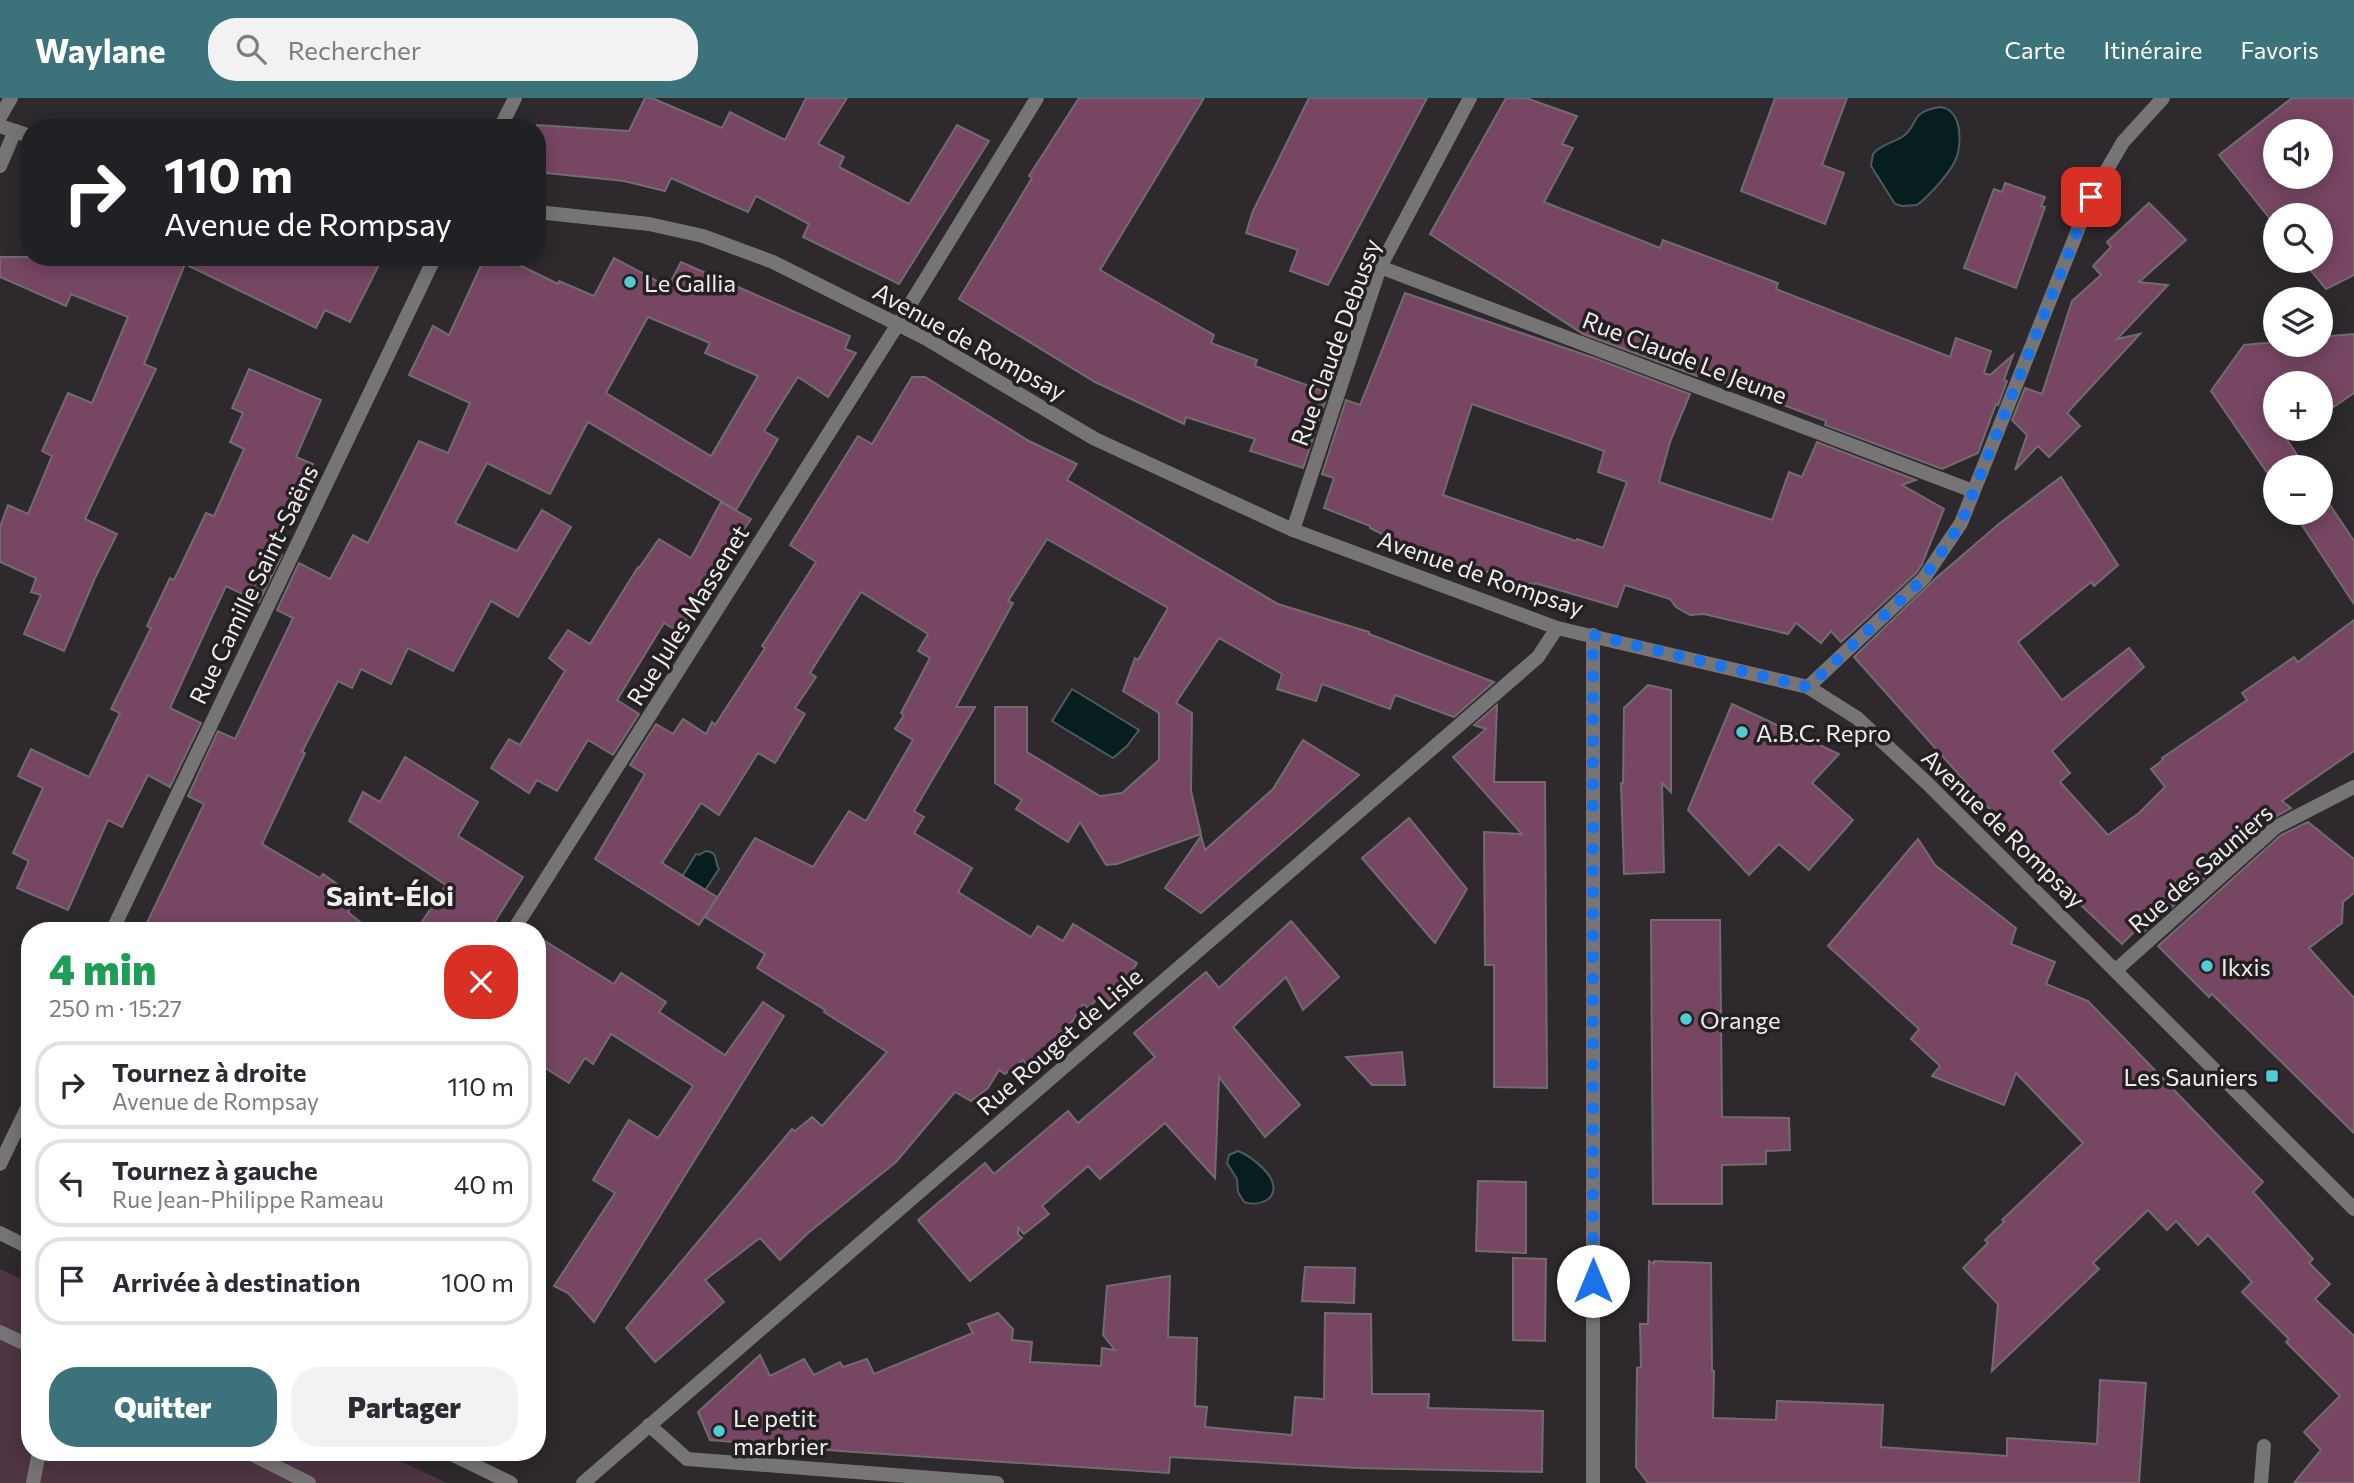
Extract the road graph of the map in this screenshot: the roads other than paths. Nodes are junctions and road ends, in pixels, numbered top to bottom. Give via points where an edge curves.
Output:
1 (11, 98) edge
2 (515, 98) edge
3 (1037, 98) edge
4 (1470, 98) edge
5 (2163, 98) edge
6 (0, 117) edge
7 (504, 119) edge
8 (0, 126) edge
9 (15, 131) junction
10 (21, 133) edge
11 (0, 166) edge
12 (546, 213) edge
13 (431, 266) edge
14 (1380, 267) junction
15 (898, 324) junction
16 (1973, 491) junction
17 (1293, 530) junction
18 (1557, 628) junction
19 (1593, 635) junction
20 (1808, 687) junction
21 (2354, 787) edge
22 (116, 922) edge
23 (519, 922) edge
24 (2116, 970) junction
25 (21, 1121) edge
26 (0, 1164) edge
27 (2354, 1209) edge
28 (0, 1233) edge
29 (21, 1244) edge
30 (0, 1332) edge
31 (21, 1342) edge
32 (649, 1425) junction
33 (2264, 1446) dead end
34 (37, 1461) edge
35 (265, 1461) edge
36 (466, 1461) edge
37 (33, 1483) edge
38 (309, 1483) edge
39 (511, 1483) edge
40 (583, 1483) edge
41 (997, 1483) edge
42 (1593, 1483) edge
43 (2261, 1483) edge

1 - 6 street
2 - 7 street
3 - 15 street, Rue Jules Massenet
4 - 14 street, Rue Claude Debussy
5 - 16 street via 2123,142 2091,197
8 - 9 street
9 - 10 street
9 - 11 street
12 - 15 street, Avenue de Rompsay via 649,224 703,236 773,262
13 - 22 street, Rue Camille Saint-Saëns
14 - 16 street, Rue Claude Le Jeune
14 - 17 street, Rue Claude Debussy
15 - 17 street, Avenue de Rompsay via 1095,439
15 - 23 street, Rue Jules Massenet
16 - 20 street via 1961,523 1924,578
17 - 18 street, Avenue de Rompsay
18 - 19 street, Avenue de Rompsay
18 - 32 street, Rue Rouget de Lisle via 1538,657
19 - 20 street, Avenue de Rompsay
19 - 42 street
20 - 24 street, Avenue de Rompsay via 1867,727
21 - 24 street, Rue des Sauniers via 2276,827
24 - 27 street, Avenue de Rompsay
25 - 26 street
28 - 29 street
30 - 31 street
32 - 40 street, Rue Rouget de Lisle
32 - 41 street via 687,1459
33 - 43 street
34 - 37 street
35 - 38 street
36 - 39 street

